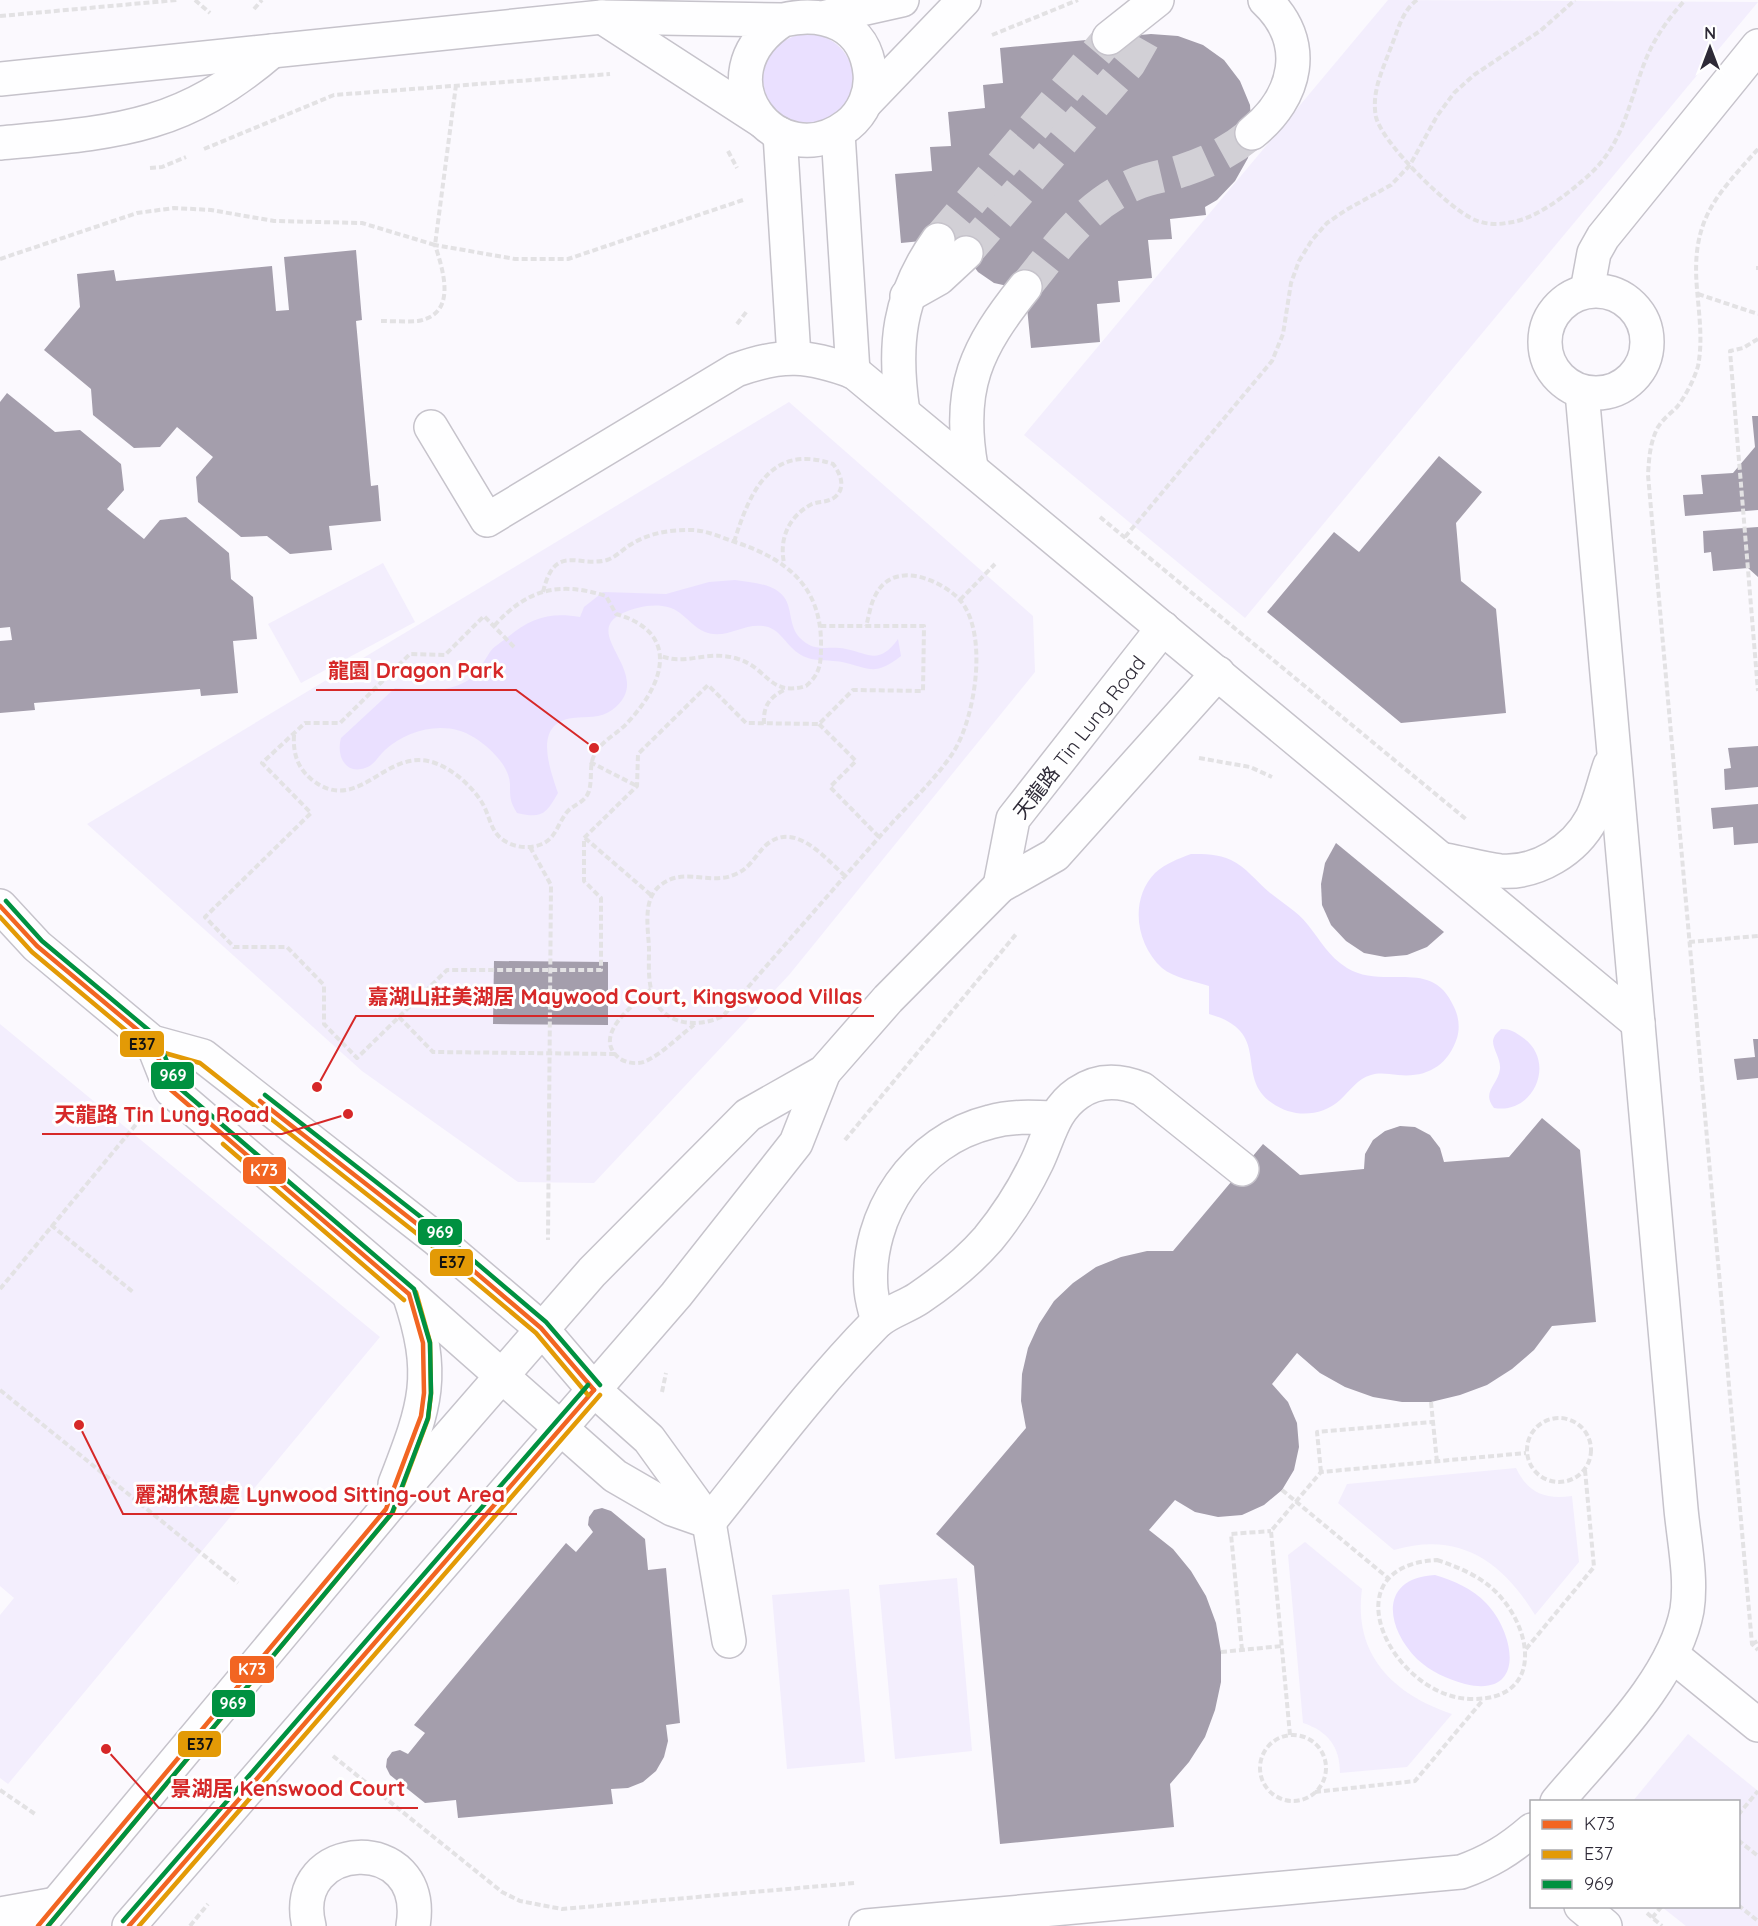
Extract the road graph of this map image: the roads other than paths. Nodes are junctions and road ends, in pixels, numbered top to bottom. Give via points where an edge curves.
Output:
1 (902, 0) edge
2 (964, 0) edge
3 (1265, 0) edge
4 (1156, 1) edge
5 (602, 17) junction
6 (826, 17) junction
7 (783, 20) junction
8 (1145, 36) tunnel mouth
9 (1109, 38) tunnel mouth
10 (1758, 46) edge
11 (272, 51) junction
12 (0, 79) edge
13 (866, 102) junction
14 (772, 128) junction
15 (838, 133) junction
16 (1252, 133) tunnel mouth
17 (0, 143) edge
18 (952, 247) tunnel mouth
19 (1025, 287) tunnel mouth
20 (1587, 291) junction
21 (794, 357) junction
22 (853, 372) junction
23 (1582, 392) junction
24 (903, 412) junction
25 (431, 427) dead end
26 (979, 474) junction
27 (1164, 628) junction
28 (1218, 673) junction
29 (1614, 753) junction
30 (1440, 859) junction
31 (1000, 886) junction
32 (0, 906) edge
33 (1638, 1023) junction
34 (152, 1042) junction
35 (824, 1072) junction
36 (1054, 1118) junction
37 (1242, 1169) dead end
38 (409, 1294) junction
39 (878, 1321) junction
40 (541, 1328) junction
41 (501, 1374) junction
42 (594, 1390) junction
43 (561, 1429) junction
44 (386, 1509) junction
45 (709, 1522) junction
46 (729, 1641) dead end
47 (1672, 1655) junction
48 (1758, 1725) edge
49 (1559, 1800) edge
50 (1525, 1848) edge
51 (1583, 1908) edge
52 (0, 1914) edge
53 (47, 1915) edge
54 (129, 1926) edge
55 (309, 1926) edge
56 (412, 1926) edge
57 (866, 1926) edge
58 (1605, 1926) edge

1 - 6 street
2 - 13 street
3 - 16 street via 1286,28 1293,67 1280,105
4 - 8 street
4 - 9 street
5 - 7 street
5 - 11 street
5 - 14 street
6 - 7 street via 804,15
6 - 13 street via 860,41 870,71
7 - 14 street via 766,31 745,66 751,106
10 - 20 street via 1603,237 1594,253
11 - 12 street
11 - 17 street via 219,92 189,109 147,124 103,134
13 - 15 street via 854,120
14 - 15 street via 799,140 819,140
14 - 21 street
15 - 22 street
18 - 24 street via 939,278 907,296 898,335 897,373
19 - 26 street via 989,334 970,380 966,438
20 - 23 street via 1570,296 1557,308 1543,339 1553,372
20 - 23 street via 1620,296 1643,321 1647,337 1640,368 1629,381 1615,390
21 - 22 street via 822,361
21 - 25 street via 760,361 736,370 487,520
22 - 24 street
23 - 29 street
24 - 26 street
26 - 27 street
27 - 28 street
27 - 31 street, 天龍路 Tin Lung Road via 1013,819
28 - 30 street
28 - 31 street via 1055,855
29 - 30 street via 1592,818 1578,838 1558,855 1531,868 1501,871
29 - 33 street
30 - 33 street
31 - 35 street via 888,999
32 - 34 street via 37,946
33 - 47 street via 1687,1579 1687,1608
34 - 38 street via 171,1090
34 - 40 street via 203,1056 435,1238
35 - 40 street via 748,1115
35 - 42 street via 796,1143 676,1295
36 - 37 street via 1077,1093 1093,1085 1109,1081 1127,1083 1156,1098
36 - 39 street via 1015,1202 987,1239 955,1271 918,1299
36 - 39 street via 1021,1117 990,1122 960,1133 933,1149 909,1172 890,1198 878,1227 871,1290
38 - 41 street
38 - 44 street via 423,1343 424,1393 421,1416
39 - 45 street
40 - 41 street
40 - 42 street
41 - 43 street
41 - 44 street
42 - 43 street
42 - 45 street via 649,1439
43 - 45 street via 615,1476 672,1509
43 - 54 street
44 - 53 street
45 - 46 street
47 - 48 street
47 - 49 street via 1653,1687
50 - 57 street via 1461,1872 1431,1876
51 - 58 street
52 - 53 street
55 - 56 street via 305,1913 308,1894 317,1878 330,1864 348,1857 367,1856 385,1861 411,1888 415,1907

